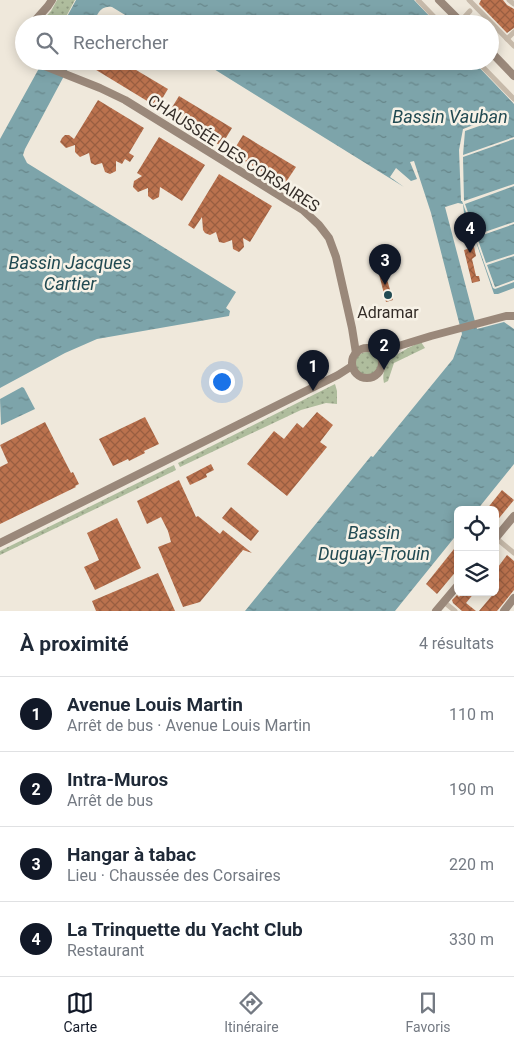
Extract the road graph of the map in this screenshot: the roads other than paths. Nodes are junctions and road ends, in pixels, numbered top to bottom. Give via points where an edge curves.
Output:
1 (52, 0) edge
2 (418, 0) edge
3 (439, 0) edge
4 (469, 0) edge
5 (478, 0) edge
6 (510, 0) edge
7 (514, 4) edge
8 (472, 8) junction
9 (40, 15) edge
10 (432, 15) edge
11 (454, 15) edge
12 (467, 15) edge
13 (480, 15) edge
14 (499, 32) edge
15 (514, 32) edge
16 (507, 39) junction
17 (514, 46) edge
18 (499, 60) edge
19 (54, 70) edge
20 (486, 70) edge
21 (514, 76) edge
22 (514, 99) edge
23 (514, 316) edge
24 (352, 328) junction
25 (406, 344) junction
26 (366, 347) junction
27 (356, 352) junction
28 (379, 352) junction
29 (383, 360) junction
30 (352, 366) junction
31 (514, 516) edge
32 (499, 533) edge
33 (499, 541) edge
34 (0, 543) edge
35 (514, 553) edge
36 (454, 590) edge
37 (514, 598) edge
38 (444, 602) junction
39 (436, 611) edge
40 (455, 611) edge
41 (504, 611) edge

1 - 9 street
2 - 10 street
3 - 11 street
4 - 8 street
5 - 8 street
6 - 7 street
8 - 12 street
8 - 13 street
14 - 16 street
15 - 16 street
16 - 17 street
18 - 21 street
19 - 24 street, CHAUSSÉE DES CORSAIRES via 125,100 312,218 333,247
20 - 22 street
23 - 25 street
24 - 26 street, CHAUSSÉE DES CORSAIRES
24 - 27 street, CHAUSSÉE DES CORSAIRES
25 - 28 street
25 - 29 street
26 - 27 street
26 - 28 street
27 - 30 street
28 - 29 street
29 - 30 street via 381,370 371,378 358,375
30 - 34 street
31 - 32 street
33 - 35 street
36 - 38 street
37 - 41 street
38 - 39 street
38 - 40 street

